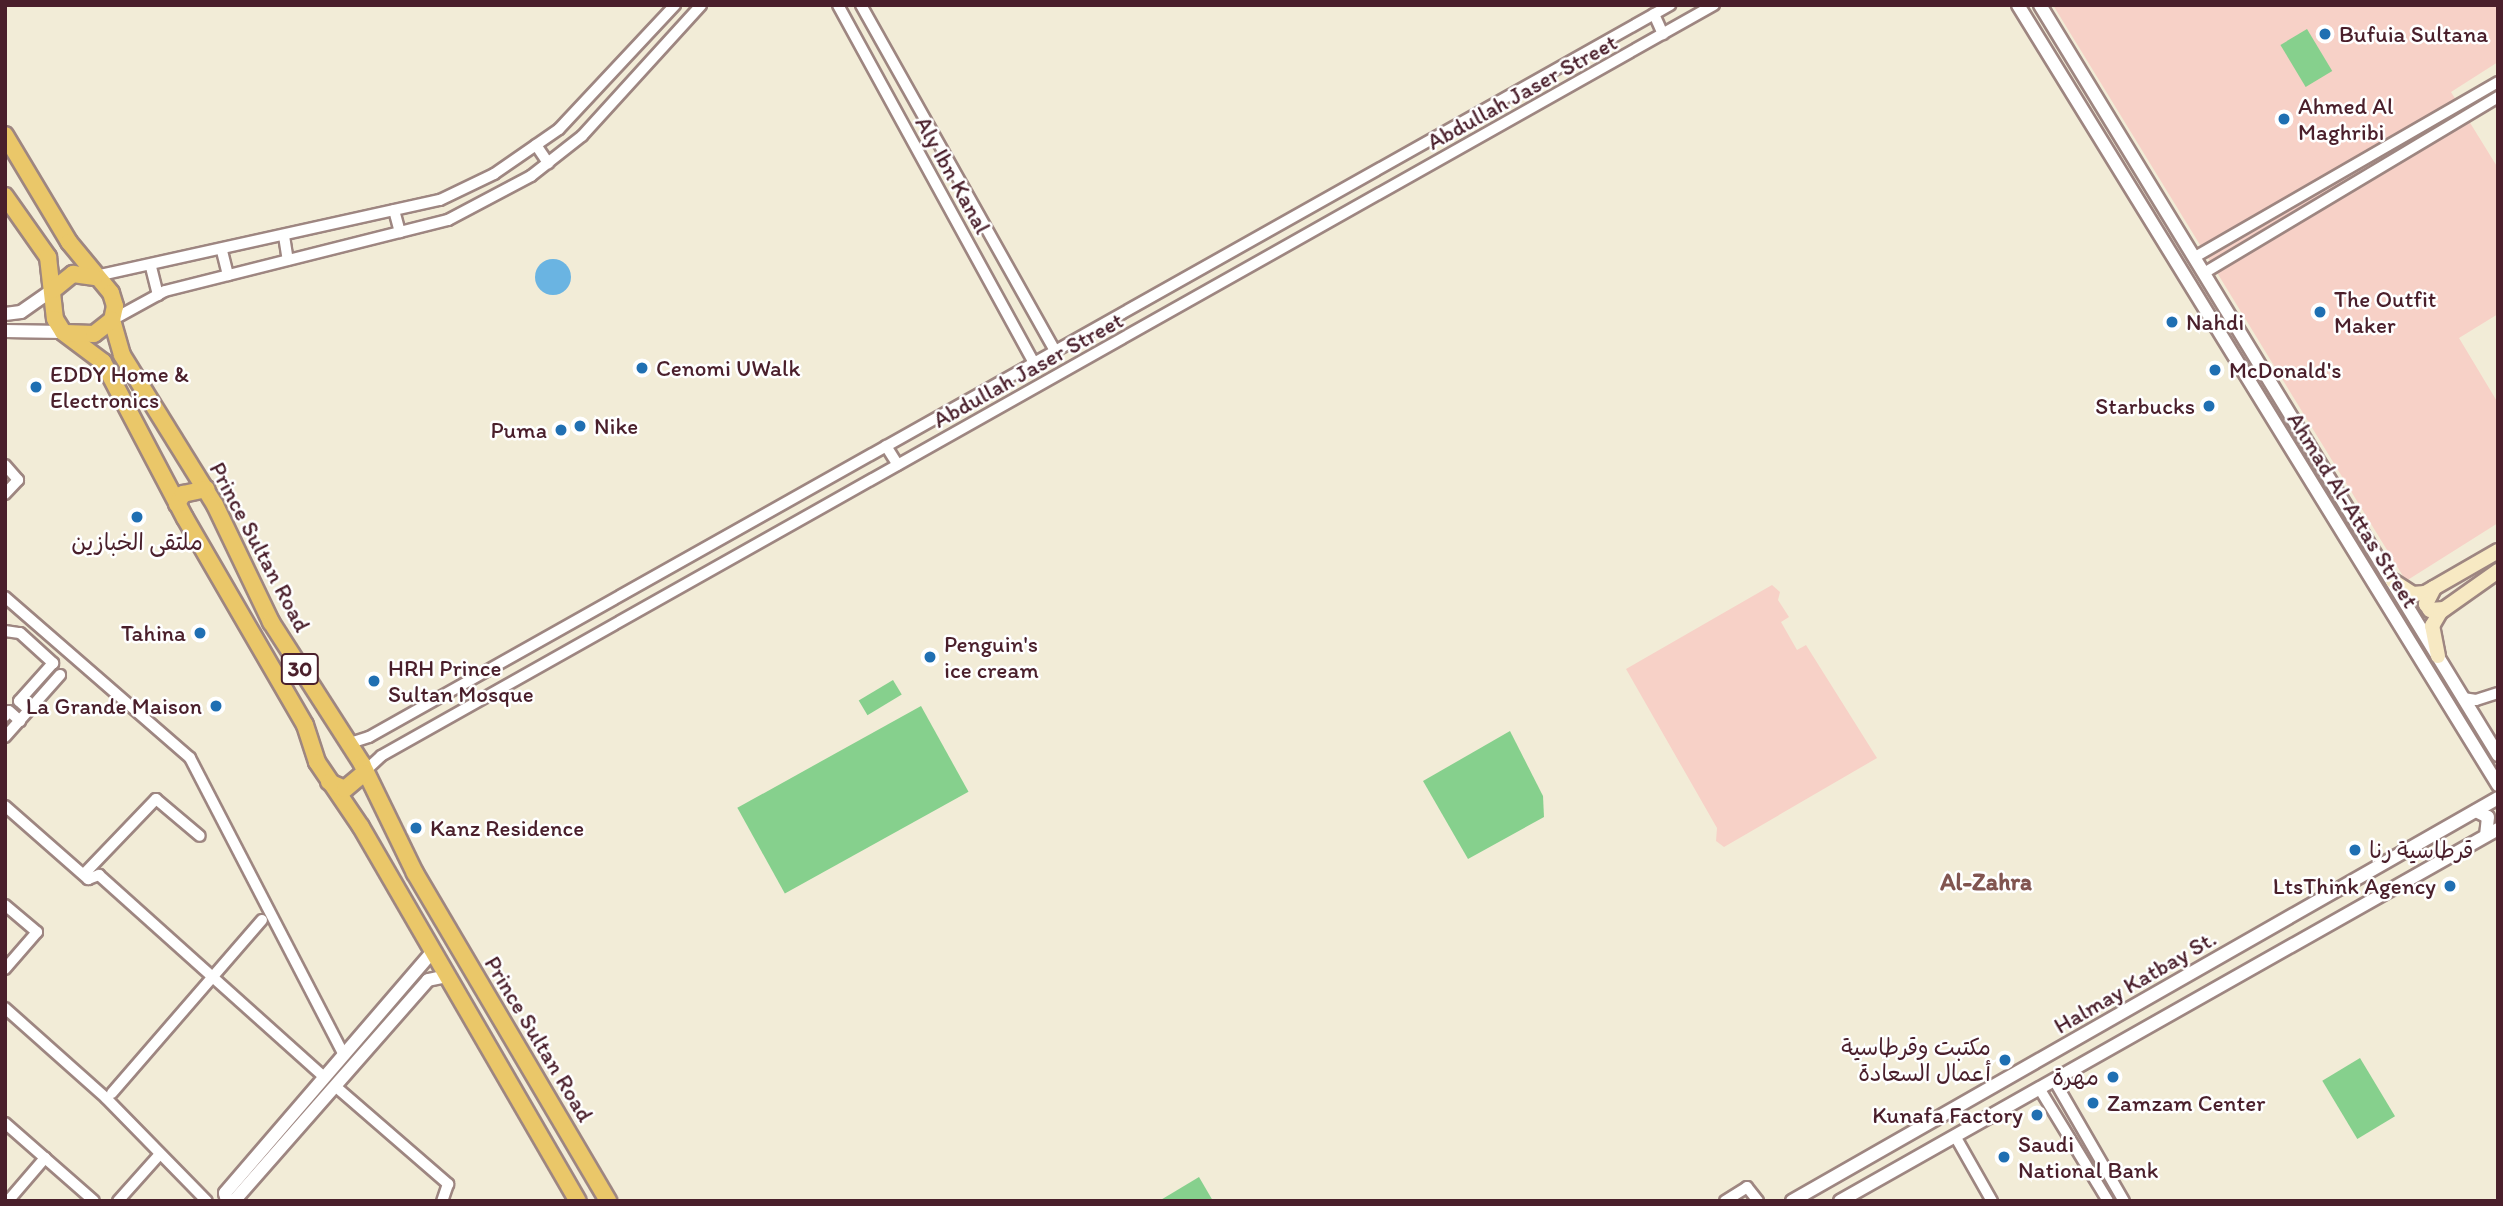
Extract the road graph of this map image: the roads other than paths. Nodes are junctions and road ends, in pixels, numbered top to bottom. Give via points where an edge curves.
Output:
1 (701, 5) edge
2 (838, 5) edge
3 (861, 5) edge
4 (1670, 5) edge
5 (1714, 5) edge
6 (2018, 5) edge
7 (2040, 5) edge
8 (674, 6) edge
9 (1654, 14) junction
10 (688, 19) junction
11 (1662, 34) junction
12 (2498, 82) edge
13 (601, 84) junction
14 (2498, 97) edge
15 (617, 98) junction
16 (5, 135) edge
17 (536, 145) junction
18 (548, 163) junction
19 (481, 180) junction
20 (5, 196) edge
21 (490, 198) junction
22 (394, 210) junction
23 (400, 232) junction
24 (284, 236) junction
25 (222, 251) junction
26 (2194, 257) junction
27 (288, 260) junction
28 (151, 267) junction
29 (2204, 273) junction
30 (228, 275) junction
31 (94, 277) junction
32 (53, 290) junction
33 (158, 295) junction
34 (5, 314) edge
35 (112, 320) junction
36 (5, 331) edge
37 (63, 332) junction
38 (1055, 351) junction
39 (1034, 363) junction
40 (886, 446) junction
41 (5, 465) edge
42 (898, 465) junction
43 (206, 489) junction
44 (5, 494) edge
45 (215, 505) junction
46 (181, 511) junction
47 (2498, 551) edge
48 (2498, 571) edge
49 (2392, 581) junction
50 (2434, 588) junction
51 (5, 597) edge
52 (2444, 609) junction
53 (5, 631) edge
54 (2438, 656) junction
55 (60, 675) dead end
56 (2498, 693) edge
57 (2463, 698) junction
58 (29, 710) junction
59 (5, 716) edge
60 (20, 720) junction
61 (5, 737) edge
62 (347, 744) junction
63 (2498, 755) edge
64 (364, 773) junction
65 (328, 782) junction
66 (2498, 785) edge
67 (2498, 798) edge
68 (5, 806) edge
69 (2476, 811) junction
70 (2492, 832) edge
71 (200, 836) dead end
72 (83, 874) junction
73 (5, 905) edge
74 (262, 920) dead end
75 (433, 951) junction
76 (5, 969) edge
77 (212, 976) junction
78 (447, 976) junction
79 (5, 1008) edge
80 (343, 1053) junction
81 (323, 1076) junction
82 (2054, 1080) junction
83 (335, 1086) junction
84 (2039, 1088) junction
85 (112, 1093) dead end
86 (5, 1123) edge
87 (1955, 1136) junction
88 (159, 1154) junction
89 (45, 1158) junction
90 (8, 1201) edge
91 (94, 1201) edge
92 (118, 1201) edge
93 (207, 1201) edge
94 (227, 1201) edge
95 (234, 1201) edge
96 (442, 1201) edge
97 (578, 1201) edge
98 (608, 1201) edge
99 (1724, 1201) edge
100 (1759, 1201) edge
101 (1792, 1201) edge
102 (1840, 1201) edge
103 (1992, 1201) edge
104 (2108, 1201) edge
105 (2124, 1201) edge

1 - 10 street
2 - 39 street, Aly Ibn Kanal
3 - 38 street
4 - 9 street, Abdullah Jaser Street
5 - 11 street, Abdullah Jaser Street
6 - 66 street, Ahmad Al-Attas Street
7 - 26 street, Ahmad Al-Attas Street
8 - 10 street
8 - 13 street
9 - 11 street
9 - 38 street, Abdullah Jaser Street
10 - 15 street
11 - 42 street, Abdullah Jaser Street
12 - 26 street
13 - 15 street
13 - 17 street via 559,130
14 - 29 street
15 - 18 street via 582,136
16 - 31 main road, Prince Sultan Road / 30
17 - 18 street
17 - 19 street
18 - 21 street
19 - 21 street
19 - 22 street via 440,200
20 - 32 main road via 48,257
21 - 23 street via 448,220
22 - 23 street
22 - 24 street
23 - 27 street
24 - 25 street
24 - 27 street
25 - 28 street
25 - 30 street
26 - 29 street, Ahmad Al-Attas Street
27 - 30 street
28 - 31 street
28 - 33 street
29 - 49 street, Ahmad Al-Attas Street
30 - 33 street
31 - 32 main road via 73,274
31 - 35 main road, Prince Sultan Road / 30 via 111,293 115,306
32 - 34 street via 21,312
32 - 37 main road via 52,308
33 - 35 street
35 - 37 main road via 94,334
35 - 43 main road, Prince Sultan Road / 30 via 122,355
36 - 37 street
37 - 46 main road, Prince Sultan Road / 30 via 103,362
38 - 39 street, Abdullah Jaser Street
39 - 40 street, Abdullah Jaser Street
40 - 42 street
40 - 62 street, Abdullah Jaser Street via 369,737
41 - 44 street via 18,480
42 - 64 street, Abdullah Jaser Street via 382,756
43 - 45 main road, Prince Sultan Road / 30
43 - 46 main road via 193,489
45 - 46 main road via 198,520
45 - 62 main road, Prince Sultan Road / 30 via 271,622
46 - 65 main road, Prince Sultan Road / 30 via 305,725
47 - 50 main road
48 - 52 main road
49 - 50 main road via 2413,594
49 - 54 street, Ahmad Al-Attas Street
50 - 52 main road via 2426,604 2430,610
51 - 80 street via 190,758
52 - 54 main road via 2432,626
53 - 58 street via 20,633 53,663 19,701
54 - 57 street, Ahmad Al-Attas Street
55 - 58 street
56 - 57 street via 2476,700
57 - 63 street, Ahmad Al-Attas Street
58 - 60 street
59 - 60 street via 9,711
60 - 61 street
62 - 64 main road, Prince Sultan Road / 30
64 - 65 main road via 345,789
64 - 98 main road, Prince Sultan Road / 30 via 415,873
65 - 75 main road, Prince Sultan Road / 30 via 361,827
67 - 69 street, Halmay Katbay St.
68 - 72 street
69 - 70 street via 2488,817
69 - 101 street, Halmay Katbay St.
70 - 82 street, Halmay Katbay St.
71 - 72 street via 156,799
72 - 77 street via 88,879 99,876
73 - 76 street via 37,932
74 - 77 street
75 - 78 main road, Prince Sultan Road / 30
75 - 80 street
77 - 81 street
77 - 85 street
78 - 83 street via 428,981
78 - 97 main road, Prince Sultan Road / 30
79 - 88 street via 106,1098
80 - 81 street
81 - 94 street via 225,1193
82 - 84 street, Halmay Katbay St.
82 - 105 street
83 - 95 street
83 - 96 street via 449,1184
84 - 87 street, Halmay Katbay St.
84 - 104 street
86 - 89 street
87 - 102 street, Halmay Katbay St.
87 - 103 street
88 - 92 street
88 - 93 street
89 - 90 street
89 - 91 street
99 - 100 street via 1747,1187

